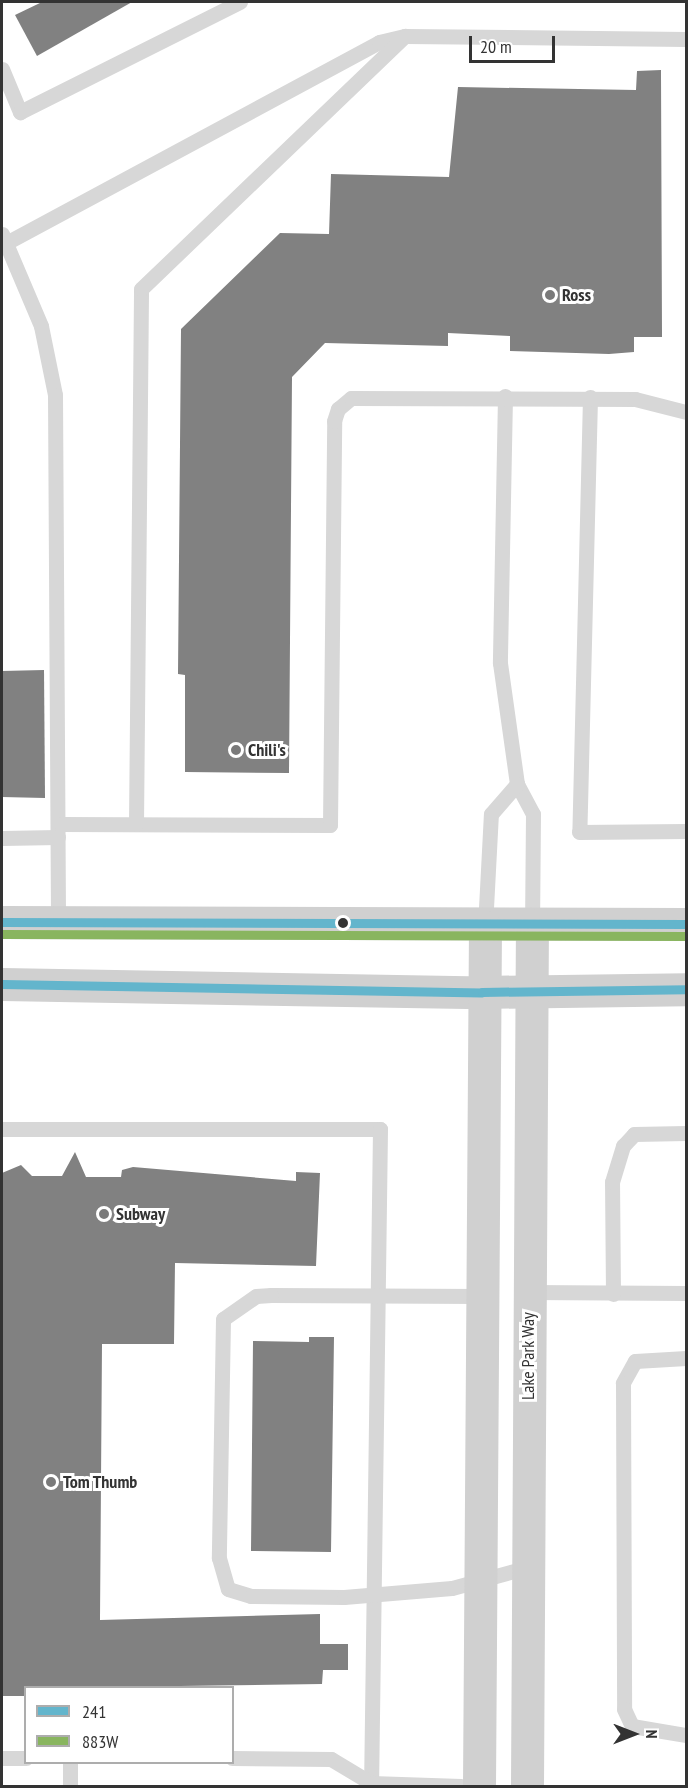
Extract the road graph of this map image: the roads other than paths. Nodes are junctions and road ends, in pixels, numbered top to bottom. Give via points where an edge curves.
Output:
1 (240, 2) edge
2 (405, 36) junction
3 (687, 39) edge
4 (2, 69) edge
5 (4, 238) edge
6 (505, 396) junction
7 (590, 397) junction
8 (687, 412) edge
9 (517, 784) junction
10 (136, 824) junction
11 (60, 831) junction
12 (687, 831) edge
13 (2, 838) edge
14 (2, 922) edge
15 (58, 922) junction
16 (687, 924) edge
17 (532, 925) junction
18 (485, 927) junction
19 (2, 984) edge
20 (687, 989) edge
21 (532, 991) junction
22 (482, 992) junction
23 (2, 1129) edge
24 (687, 1133) edge
25 (528, 1292) junction
26 (687, 1293) edge
27 (613, 1294) junction
28 (480, 1296) junction
29 (376, 1298) junction
30 (687, 1358) edge
31 (529, 1567) junction
32 (482, 1582) junction
33 (374, 1595) junction
34 (687, 1735) edge
35 (2, 1758) edge
36 (24, 1758) edge
37 (234, 1758) edge
38 (70, 1764) edge
39 (369, 1785) edge
40 (69, 1786) edge
41 (462, 1786) edge
42 (479, 1786) edge
43 (527, 1786) edge

1 - 4 lane via 20,112
2 - 3 lane
2 - 5 lane via 379,42
2 - 10 lane via 141,289
5 - 11 lane via 42,326 55,394
6 - 7 lane
6 - 9 lane via 500,663
6 - 10 lane via 359,395 338,409 330,825
7 - 8 lane via 635,399
7 - 12 lane via 579,832
9 - 17 lane via 533,814
9 - 18 lane via 491,814
10 - 11 lane
11 - 13 lane
11 - 15 lane
14 - 15 street
15 - 18 street
16 - 17 street
17 - 18 street
17 - 21 street, Lake Park Way
18 - 22 street
19 - 22 street
20 - 21 street
21 - 22 street
21 - 25 street, Lake Park Way
22 - 28 street
23 - 29 lane via 380,1129
24 - 27 lane via 633,1134 622,1146 612,1182
25 - 27 lane
25 - 31 street, Lake Park Way
26 - 27 lane
28 - 29 lane
28 - 32 street
29 - 33 lane
29 - 33 lane via 256,1296 223,1319 218,1336 219,1558 228,1589 251,1596
30 - 34 lane via 635,1361 623,1383 624,1709 632,1726
31 - 32 lane
31 - 43 street, Lake Park Way
32 - 33 lane
32 - 42 street
33 - 39 lane
35 - 36 lane
37 - 39 lane via 331,1759
38 - 40 lane
39 - 41 lane

